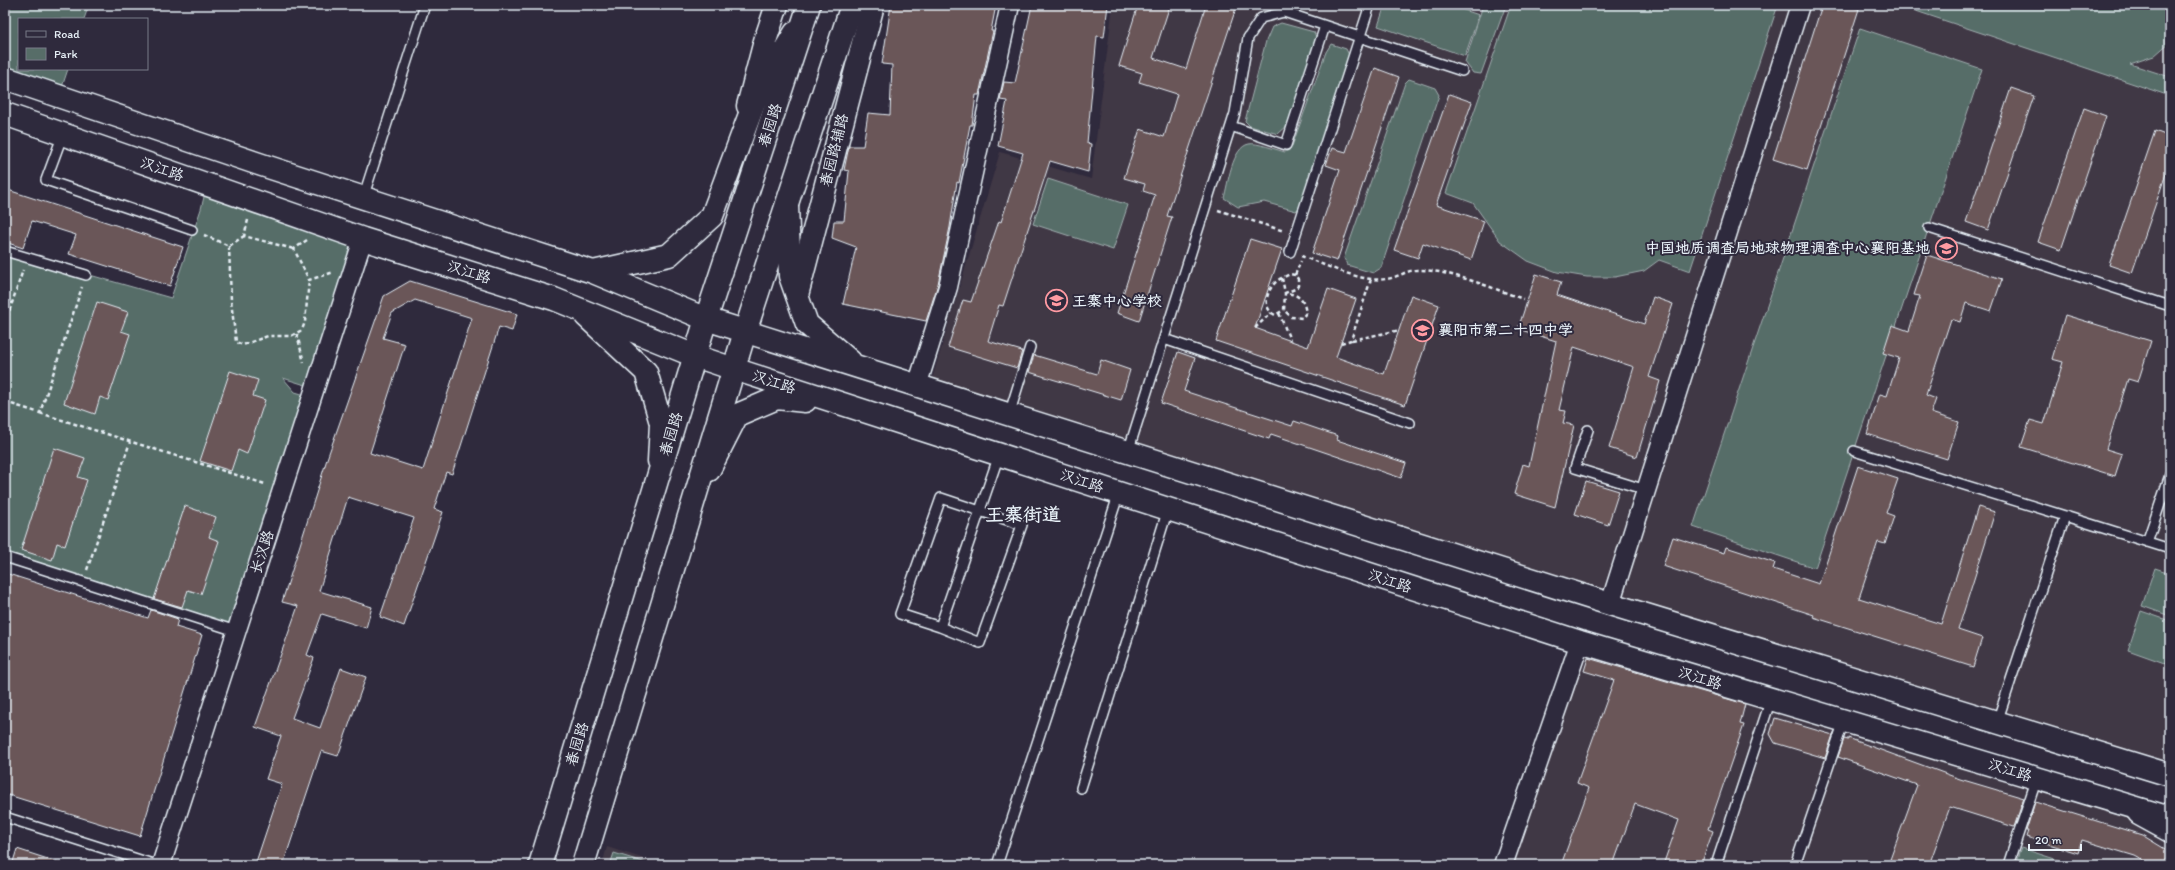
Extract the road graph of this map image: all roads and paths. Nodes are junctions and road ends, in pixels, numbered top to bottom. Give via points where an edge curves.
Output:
1 (425, 5) edge
2 (777, 5) edge
3 (852, 5) edge
4 (873, 5) edge
5 (1010, 5) edge
6 (1370, 5) edge
7 (1800, 5) edge
8 (808, 10) edge
9 (1325, 26) junction
10 (1359, 37) junction
11 (1462, 71) dead end
12 (5, 78) edge
13 (5, 114) edge
14 (1231, 126) junction
15 (63, 134) junction
16 (737, 149) junction
17 (363, 198) junction
18 (253, 201) junction
19 (787, 203) junction
20 (1206, 207) junction
21 (324, 226) junction
22 (1929, 228) dead end
23 (192, 230) joint
24 (244, 236) junction
25 (363, 239) junction
26 (229, 246) junction
27 (294, 249) junction
28 (5, 251) edge
29 (1290, 252) junction
30 (1302, 256) junction
31 (27, 258) junction
32 (354, 265) junction
33 (593, 272) junction
34 (86, 275) joint
35 (1295, 275) junction
36 (1282, 278) junction
37 (1372, 279) junction
38 (309, 280) junction
39 (1285, 293) junction
40 (797, 295) junction
41 (1523, 298) dead end
42 (2170, 306) edge
43 (576, 307) junction
44 (1284, 310) junction
45 (1271, 313) junction
46 (1279, 313) junction
47 (706, 319) junction
48 (5, 324) edge
49 (1256, 328) dead end
50 (1400, 330) dead end
51 (745, 332) junction
52 (1164, 339) junction
53 (1290, 340) dead end
54 (1351, 340) junction
55 (1340, 343) dead end
56 (1030, 347) dead end
57 (695, 356) junction
58 (857, 367) junction
59 (734, 369) junction
60 (917, 386) junction
61 (5, 402) edge
62 (848, 406) junction
63 (40, 413) junction
64 (1009, 415) junction
65 (1410, 423) dead end
66 (1588, 430) dead end
67 (130, 442) junction
68 (1854, 451) dead end
69 (1128, 452) junction
70 (999, 455) junction
71 (2170, 475) edge
72 (658, 476) junction
73 (264, 484) dead end
74 (1646, 490) junction
75 (1119, 493) junction
76 (694, 498) junction
77 (1168, 509) junction
78 (980, 511) junction
79 (2065, 516) junction
80 (2148, 542) junction
81 (2170, 549) edge
82 (5, 557) edge
83 (83, 582) junction
84 (1610, 604) junction
85 (940, 627) junction
86 (236, 631) junction
87 (1580, 642) junction
88 (1771, 699) junction
89 (1844, 721) junction
90 (1997, 722) junction
91 (2170, 775) edge
92 (2037, 778) junction
93 (1081, 788) dead end
94 (2115, 801) junction
95 (5, 817) edge
96 (2170, 818) edge
97 (2170, 831) edge
98 (156, 865) edge
99 (161, 865) edge
100 (540, 865) edge
101 (583, 865) edge
102 (997, 865) edge
103 (1503, 865) edge
104 (1716, 865) edge
105 (1795, 865) edge
106 (2008, 865) edge

1 - 17 lane
2 - 16 main road
3 - 19 main road
4 - 40 main road, 春园路辅路
5 - 60 street via 948,287
6 - 10 lane
7 - 74 street
8 - 16 main road via 756,98
8 - 47 main road, 春园路
9 - 10 lane
9 - 14 lane via 1284,12 1261,18 1248,38
9 - 14 lane via 1286,145
10 - 11 lane
10 - 29 lane
12 - 17 main road
13 - 15 main road, 汉江路
14 - 20 lane
15 - 18 main road, 汉江路
15 - 23 lane via 46,180
16 - 33 main road via 712,216 669,255
17 - 33 main road
18 - 21 main road, 汉江路
18 - 24 path
19 - 40 main road via 790,276
19 - 51 main road
20 - 29 path via 1287,232 1282,249
20 - 52 lane
21 - 25 main road, 汉江路
21 - 27 path
22 - 42 lane
23 - 26 path
24 - 26 path
24 - 27 path
25 - 32 street, 长汉路
25 - 43 main road, 汉江路
26 - 38 path via 231,301 236,342 243,345 268,336 291,336 302,330
27 - 38 path
28 - 31 lane
29 - 30 path
30 - 35 path
30 - 37 path
31 - 34 lane
31 - 48 path
32 - 38 path
32 - 86 street, 长汉路
33 - 47 main road
34 - 63 path
35 - 36 path via 1290,274
35 - 39 path via 1298,286
36 - 39 path
36 - 45 path via 1276,280 1269,288 1266,303
37 - 41 path via 1386,280 1406,271 1421,270 1456,277
37 - 54 path
39 - 44 path
39 - 44 path via 1299,296 1305,304 1306,313 1302,318 1291,317
40 - 58 main road via 807,324
43 - 57 main road, 汉江路
43 - 72 main road via 646,372 661,423
44 - 46 path
45 - 46 path
45 - 49 path
46 - 53 path
47 - 51 main road
47 - 57 main road, 春园路
50 - 54 path
51 - 58 main road
51 - 59 main road
52 - 65 lane
52 - 69 lane
54 - 55 path
56 - 64 lane
57 - 59 main road, 汉江路
57 - 72 main road, 春园路
58 - 60 main road
59 - 62 main road, 汉江路
59 - 76 main road
60 - 64 main road
61 - 63 path
62 - 70 main road, 汉江路
62 - 76 main road via 777,398 737,415
63 - 67 path
64 - 69 main road
66 - 74 lane via 1575,468
67 - 73 path
67 - 83 path
68 - 79 lane
69 - 84 main road
70 - 75 main road, 汉江路
70 - 78 lane
71 - 80 lane
72 - 100 main road, 春园路
74 - 84 street
75 - 77 main road, 汉江路
75 - 102 lane
76 - 101 main road
77 - 87 main road, 汉江路
77 - 93 lane
78 - 85 lane
78 - 85 lane via 941,498 900,614
78 - 85 lane via 1022,525 980,643
79 - 80 lane
79 - 90 lane
80 - 81 lane
82 - 83 lane
83 - 86 lane
84 - 90 main road
86 - 99 street, 长汉路
87 - 88 main road, 汉江路
87 - 103 street
88 - 89 main road, 汉江路
88 - 104 lane
89 - 92 main road, 汉江路
89 - 105 lane
90 - 91 main road
92 - 94 main road, 汉江路
92 - 106 lane
94 - 96 main road, 汉江路
94 - 97 main road
95 - 98 lane

